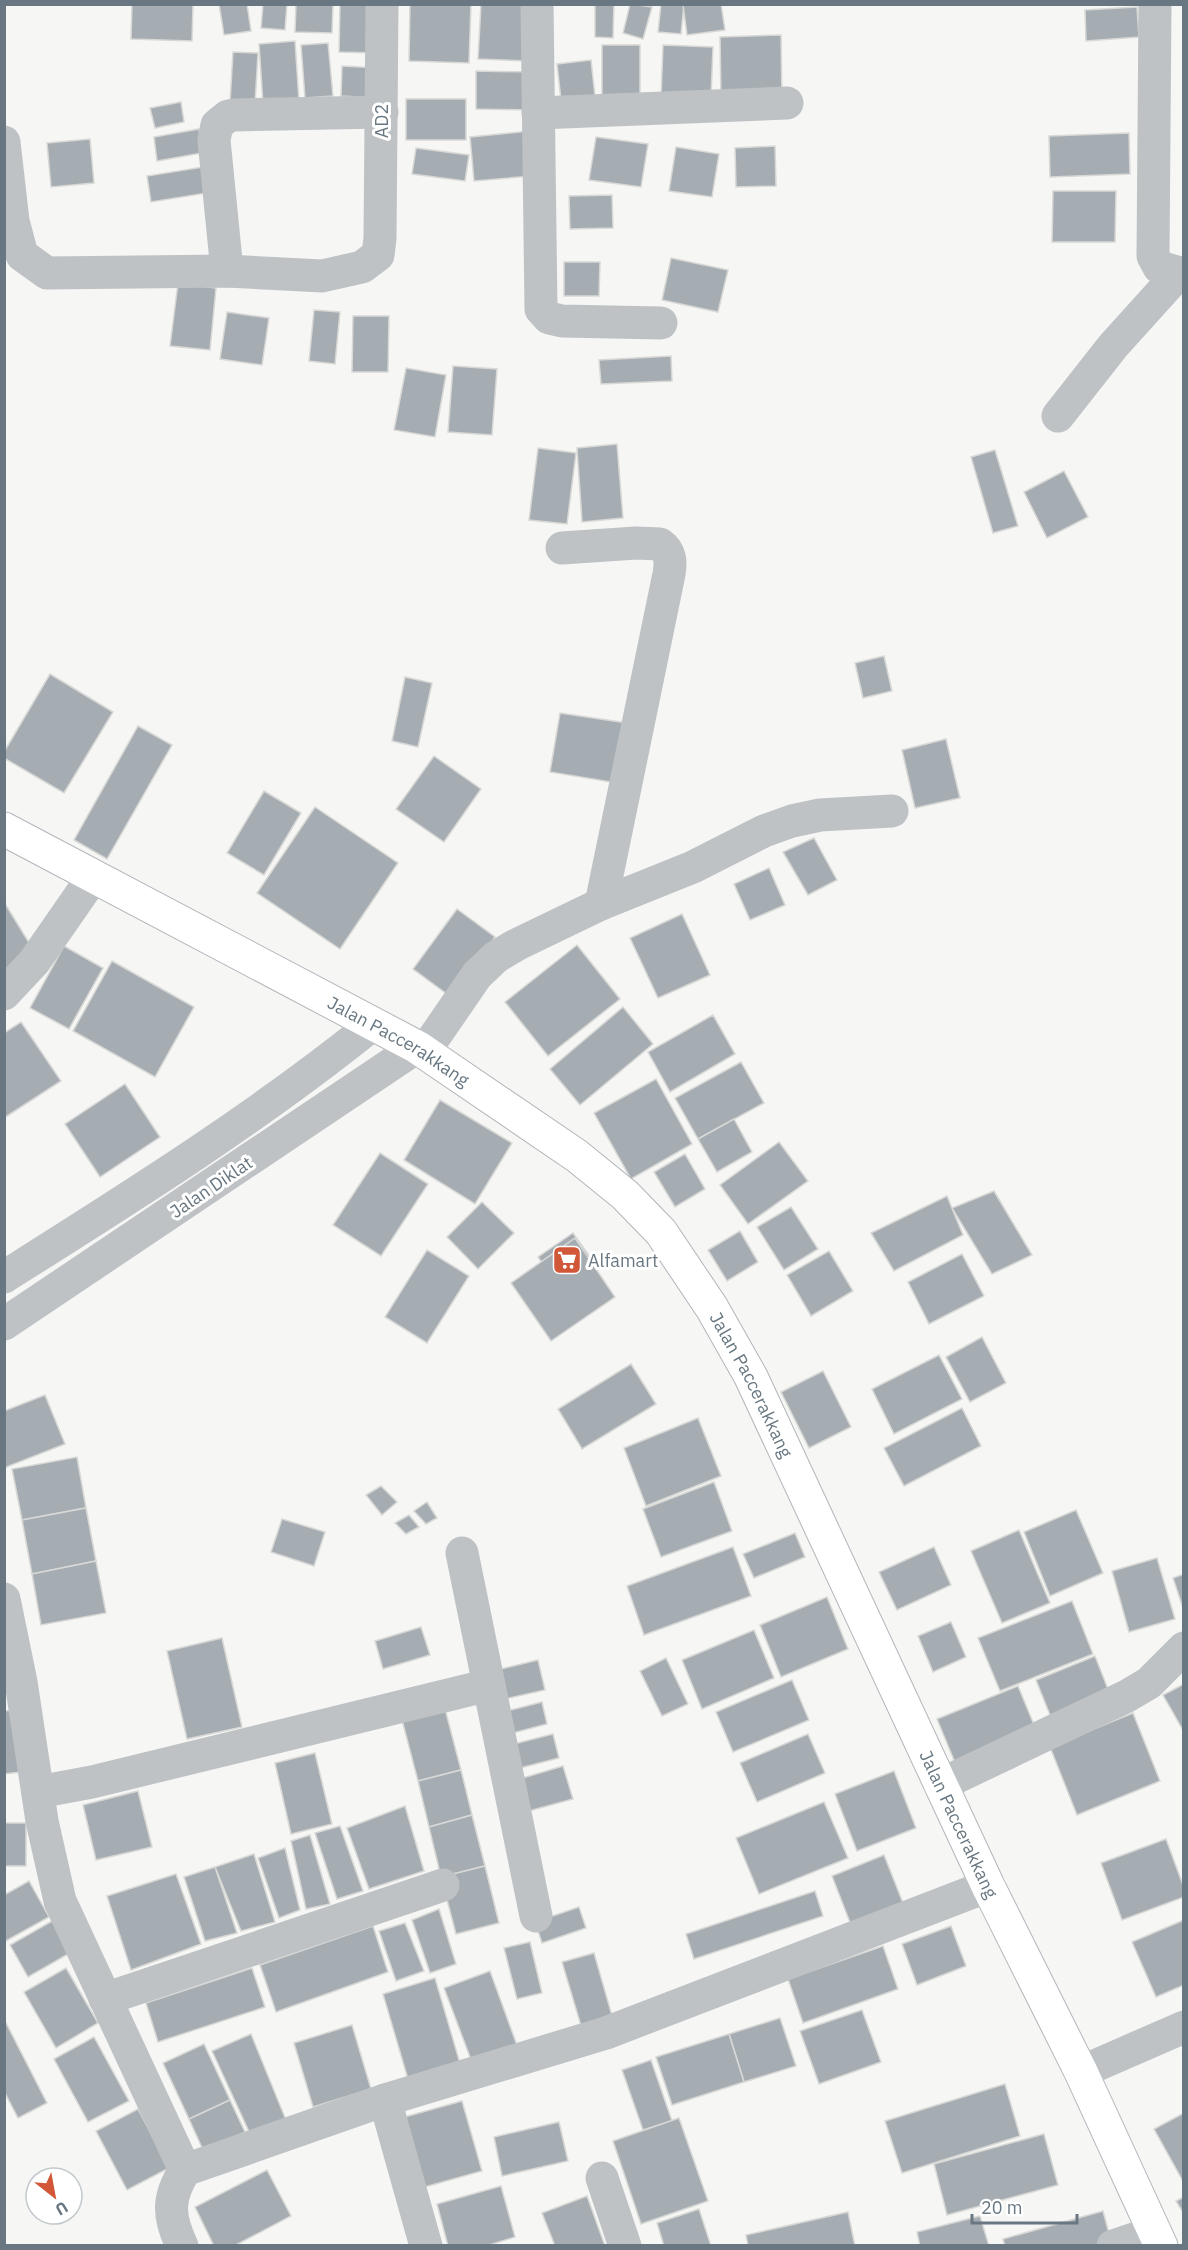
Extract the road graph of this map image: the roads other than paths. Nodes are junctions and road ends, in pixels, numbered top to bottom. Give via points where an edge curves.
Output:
1 (382, 4) edge
2 (537, 4) edge
3 (1155, 4) edge
4 (788, 103) dead end
5 (381, 112) junction
6 (538, 113) junction
7 (4, 142) edge
8 (9, 222) edge
9 (227, 271) junction
10 (1181, 274) edge
11 (661, 323) dead end
12 (1058, 416) dead end
13 (562, 548) dead end
14 (892, 811) dead end
15 (4, 829) edge
16 (93, 877) junction
17 (601, 904) junction
18 (4, 994) edge
19 (372, 1025) junction
20 (420, 1050) junction
21 (110, 1210) junction
22 (132, 1240) junction
23 (4, 1277) edge
24 (4, 1324) edge
25 (462, 1553) dead end
26 (4, 1599) edge
27 (1184, 1648) edge
28 (489, 1685) junction
29 (940, 1785) junction
30 (38, 1792) junction
31 (443, 1885) dead end
32 (988, 1886) junction
33 (536, 1916) dead end
34 (105, 1999) junction
35 (1184, 2027) edge
36 (1081, 2072) junction
37 (385, 2100) junction
38 (186, 2170) junction
39 (602, 2178) dead end
40 (1157, 2239) edge
41 (182, 2246) edge
42 (426, 2246) edge
43 (625, 2246) edge
44 (1113, 2246) edge

1 - 5 street, AD2
2 - 6 street
3 - 10 street via 1153,256 1159,267
4 - 6 street
5 - 9 street, AD2 via 378,255 340,273 322,276
5 - 9 street via 235,115 217,125 214,140
6 - 11 street via 541,309 549,318 562,321
7 - 8 street
8 - 9 street via 22,255 47,273
10 - 12 street via 1113,345
13 - 17 street via 660,544 670,557
14 - 17 street via 820,815 792,821
15 - 16 main road, Jalan Paccerakkang
16 - 18 street via 34,962
16 - 19 main road, Jalan Paccerakkang
17 - 20 street via 496,957 477,975
19 - 20 main road, Jalan Paccerakkang
19 - 21 street, Jalan Diklat via 326,1063
20 - 22 street, Jalan Diklat
20 - 29 main road, Jalan Paccerakkang via 577,1156 625,1195 661,1232 712,1308 751,1377
21 - 22 street
21 - 23 street, Jalan Diklat
22 - 24 street, Jalan Diklat
25 - 28 street
26 - 30 street
27 - 29 street via 1149,1683 1127,1696
28 - 30 street
28 - 33 street
29 - 32 main road, Jalan Paccerakkang
30 - 34 street via 60,1901
31 - 34 street
32 - 36 main road, Jalan Paccerakkang
32 - 37 street via 606,2033
34 - 38 street
35 - 36 street
36 - 40 main road, Jalan Paccerakkang
37 - 38 street
37 - 42 street
38 - 41 street via 170,2204 172,2223
39 - 43 street
40 - 44 street

